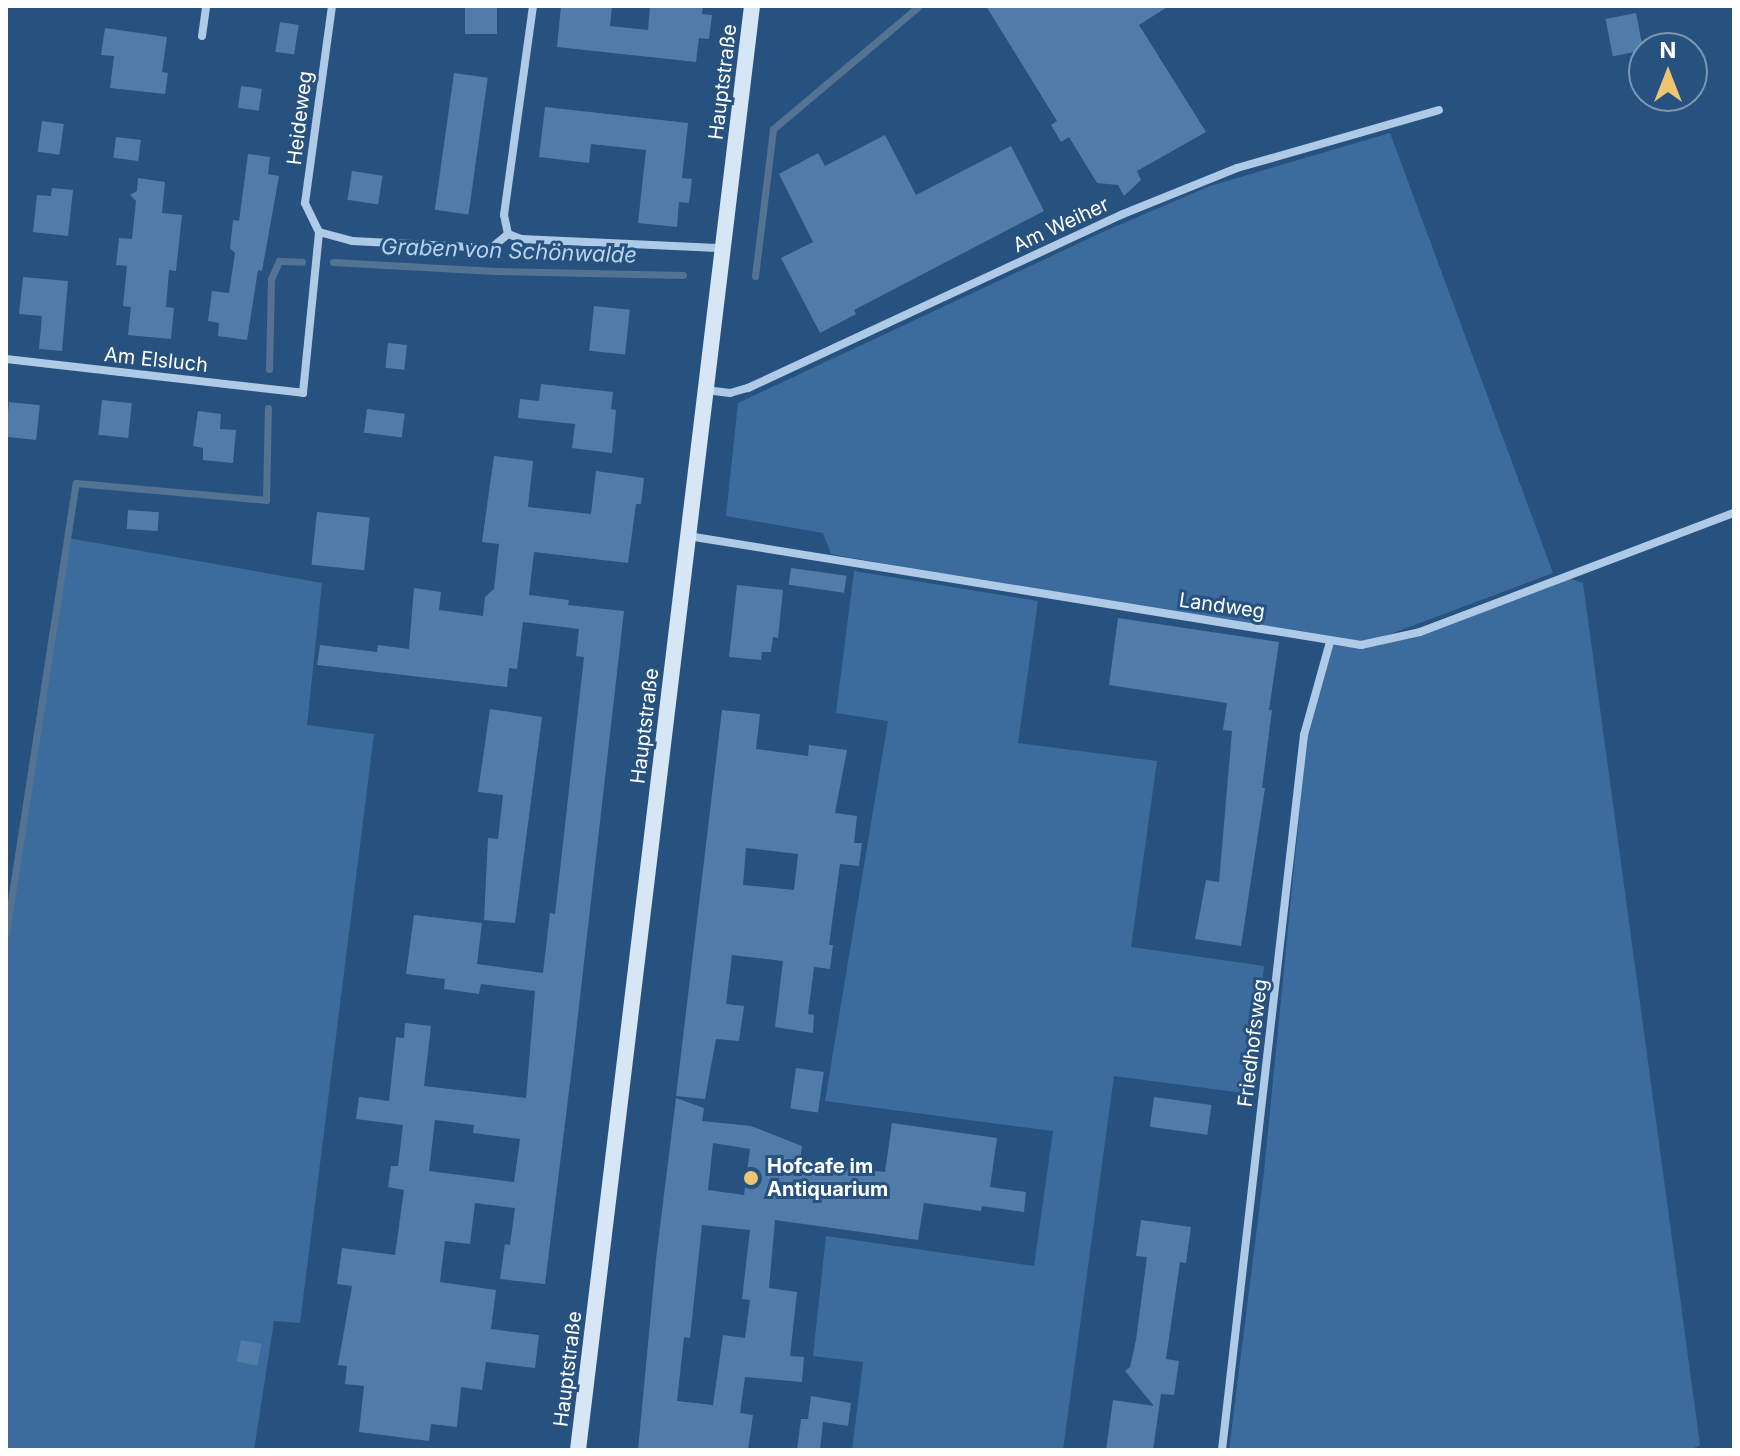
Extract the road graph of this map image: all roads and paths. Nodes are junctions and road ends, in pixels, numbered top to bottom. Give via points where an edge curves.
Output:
1 (206, 6) edge
2 (332, 6) edge
3 (533, 6) edge
4 (752, 6) edge
5 (202, 36) dead end
6 (1439, 110) dead end
7 (319, 232) junction
8 (508, 234) junction
9 (723, 248) junction
10 (6, 359) edge
11 (706, 390) junction
12 (303, 393) joint
13 (1734, 513) edge
14 (688, 536) junction
15 (1330, 642) junction
16 (578, 1450) edge
17 (1222, 1450) edge

1 - 5 street
2 - 7 street, Heideweg via 305,203
3 - 8 street via 504,215
4 - 9 main road, Hauptstraße
6 - 11 street, Am Weiher via 1237,168 1123,214 748,388 730,393
7 - 8 street via 352,241 491,248
7 - 12 street, Heideweg
8 - 9 street via 521,239
9 - 11 main road, Hauptstraße
10 - 12 street, Am Elsluch
11 - 14 main road, Hauptstraße
13 - 15 street, Landweg via 1420,632 1361,645
14 - 15 street, Landweg via 1216,624 1301,633
14 - 16 main road, Hauptstraße
15 - 17 street, Friedhofsweg via 1304,735

